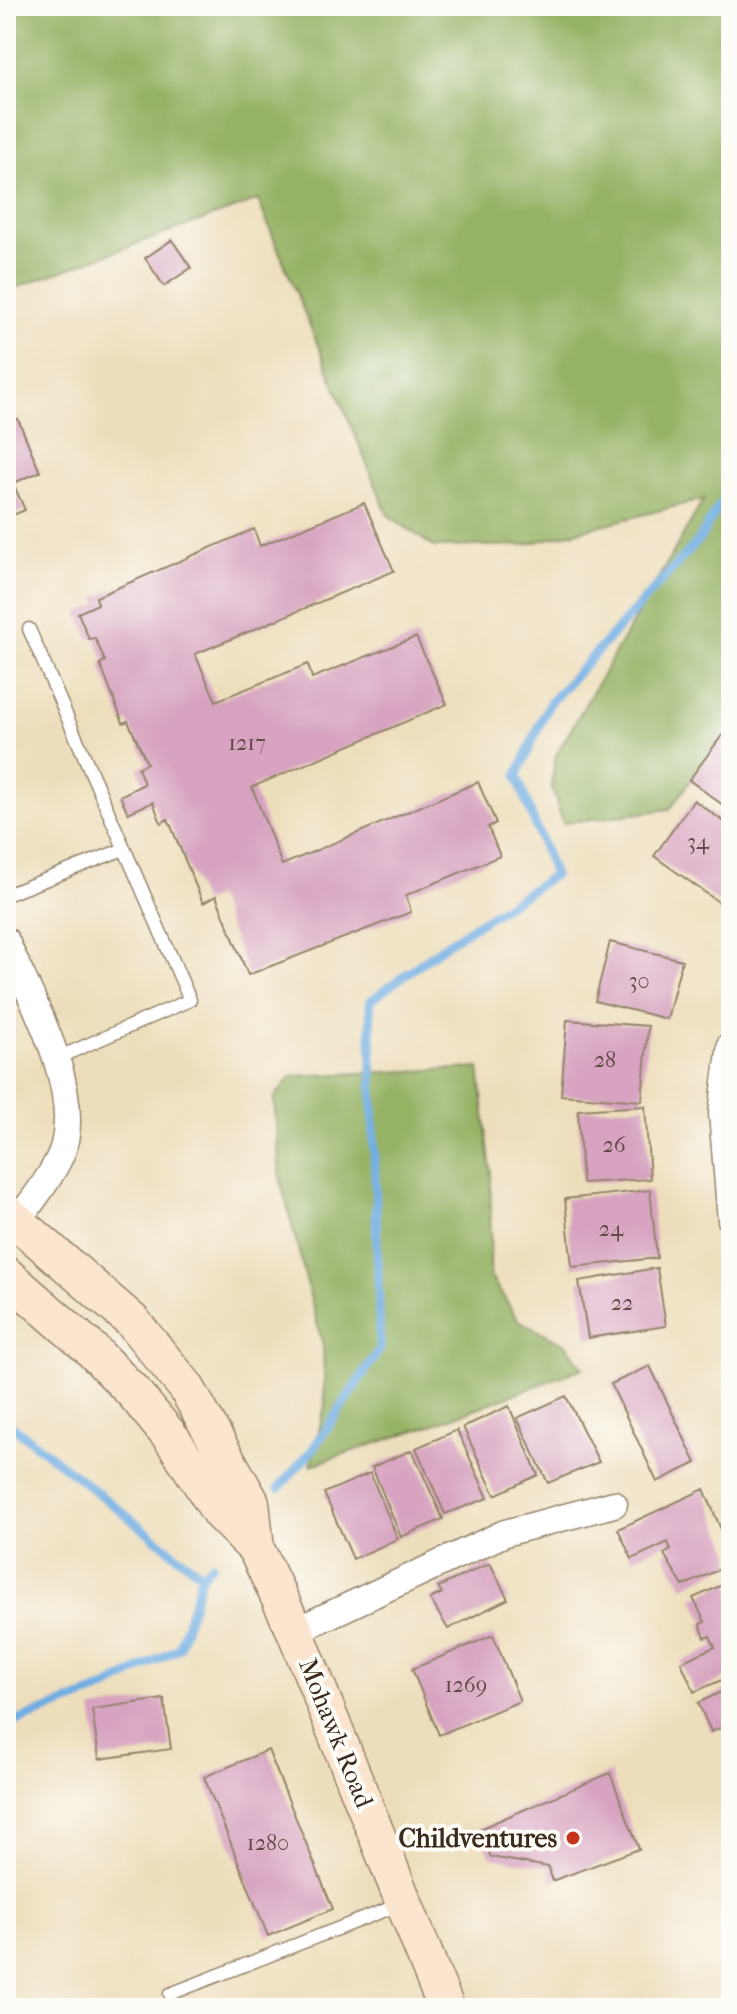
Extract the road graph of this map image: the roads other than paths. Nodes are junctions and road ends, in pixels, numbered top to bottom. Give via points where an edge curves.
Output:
1 (29, 629) dead end
2 (124, 849) junction
3 (6, 895) edge
4 (6, 941) edge
5 (731, 1044) edge
6 (55, 1059) junction
7 (731, 1220) edge
8 (10, 1223) edge
9 (6, 1275) edge
10 (614, 1504) dead end
11 (256, 1549) junction
12 (295, 1631) junction
13 (404, 1903) junction
14 (170, 1994) dead end
15 (446, 2008) edge

1 - 2 lane
2 - 3 lane
2 - 6 lane via 190,1000
4 - 6 street
5 - 7 street via 722,1113
6 - 8 street via 68,1104 64,1146 49,1176
8 - 11 main road, Mohawk Road via 132,1321 186,1387 251,1502
9 - 11 main road, Mohawk Road via 134,1393 173,1440 220,1513
10 - 12 street via 505,1533
11 - 12 main road, Mohawk Road
12 - 13 main road, Mohawk Road
13 - 14 lane
13 - 15 main road, Mohawk Road

